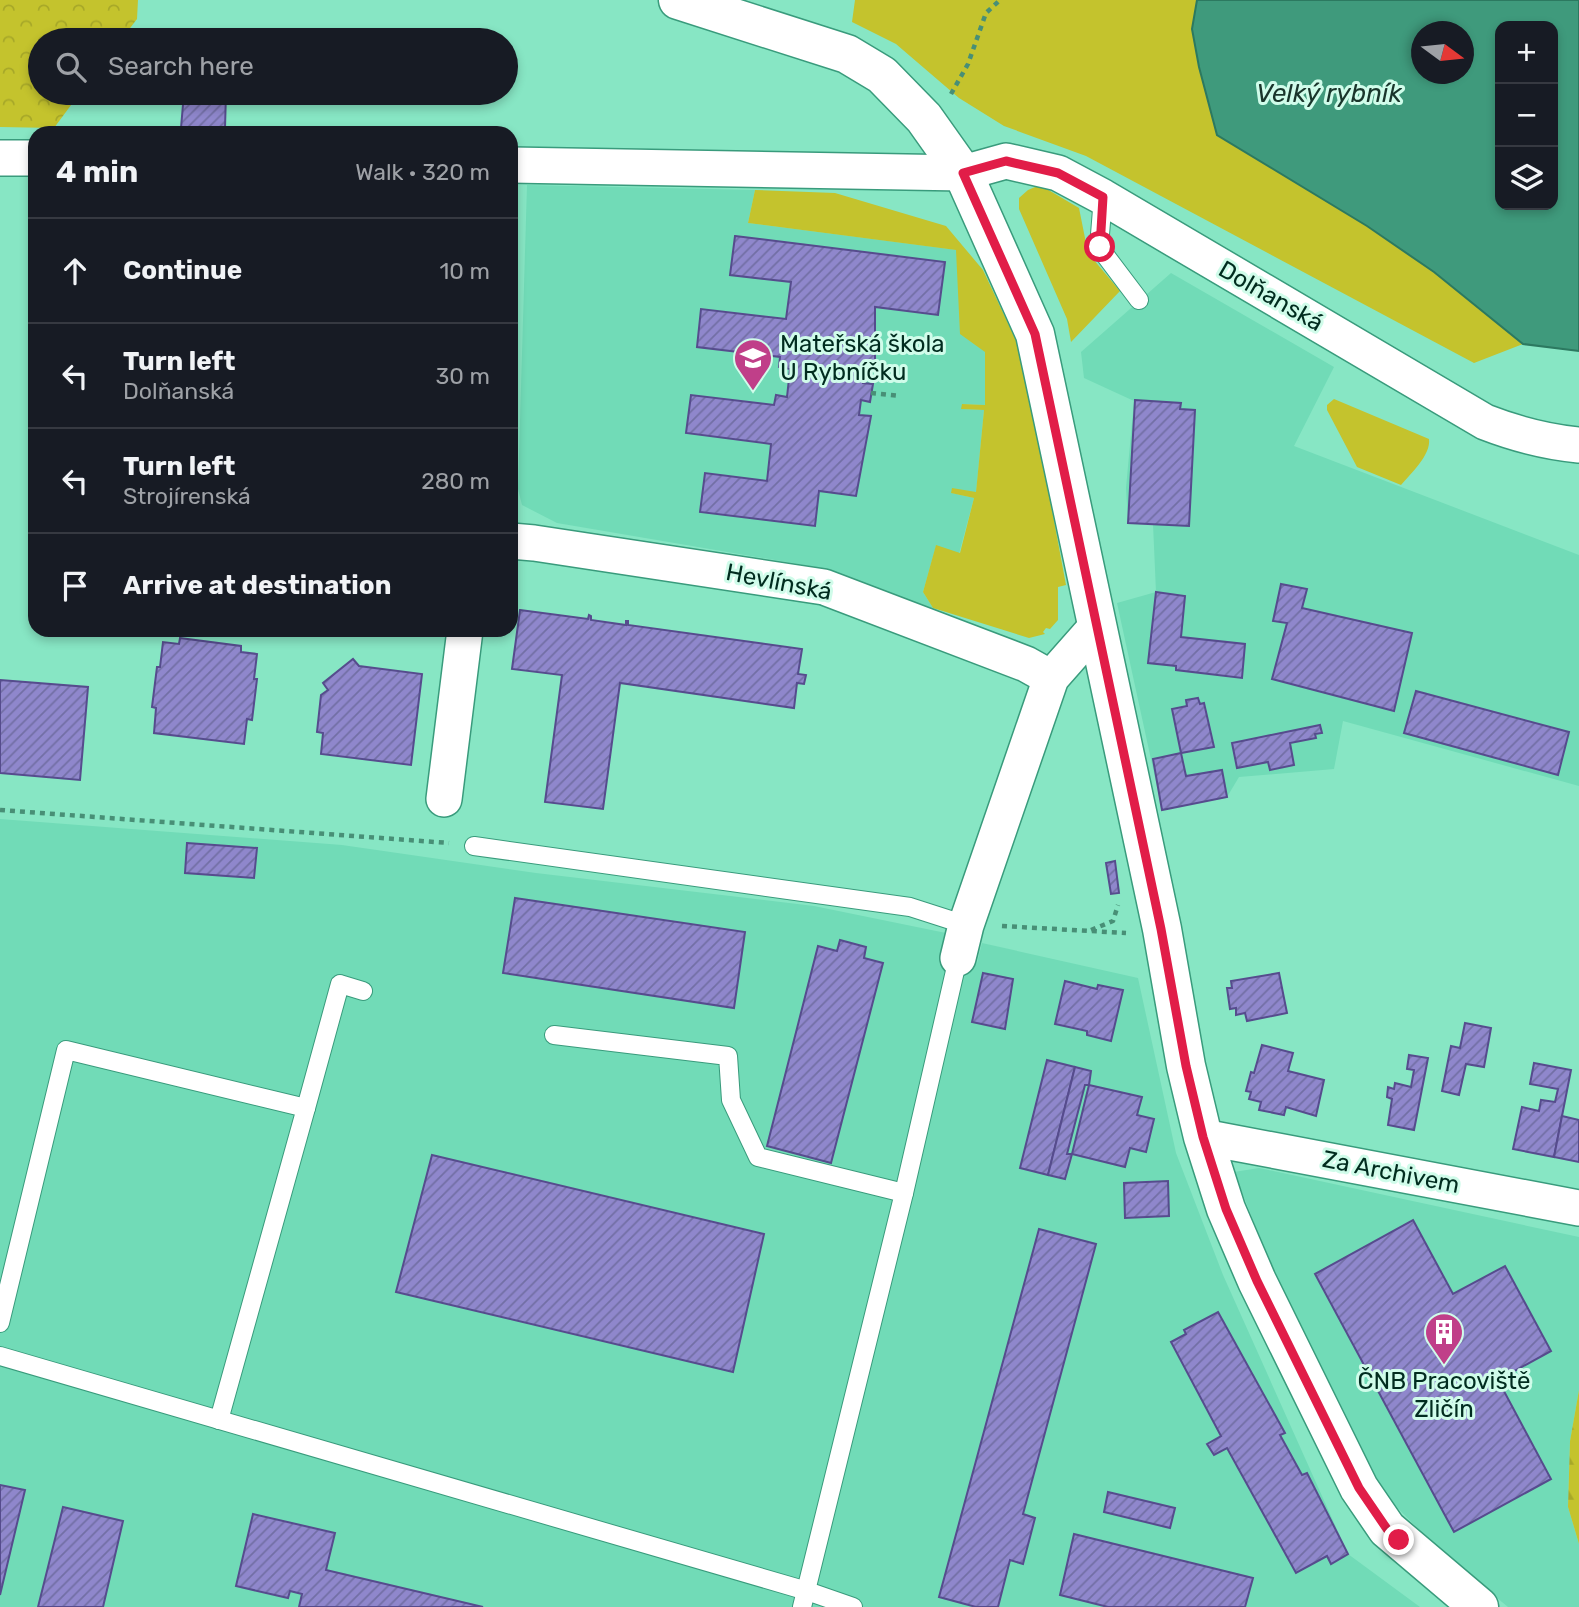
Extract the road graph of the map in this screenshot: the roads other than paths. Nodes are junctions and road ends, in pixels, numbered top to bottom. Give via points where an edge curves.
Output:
1 (678, 0) edge
2 (0, 158) edge
3 (28, 158) edge
4 (518, 165) edge
5 (963, 173) junction
6 (1103, 197) junction
7 (1139, 300) dead end
8 (1579, 444) edge
9 (519, 536) edge
10 (1096, 627) junction
11 (464, 637) edge
12 (1051, 678) junction
13 (444, 799) dead end
14 (474, 846) road end
15 (962, 941) junction
16 (363, 991) dead end
17 (554, 1035) dead end
18 (306, 1108) junction
19 (1203, 1137) junction
20 (904, 1194) junction
21 (1579, 1208) edge
22 (0, 1323) edge
23 (0, 1356) edge
24 (219, 1420) junction
25 (805, 1599) edge
26 (853, 1607) edge
27 (1479, 1607) edge

1 - 5 street via 847,54 882,75 924,118
2 - 3 street
4 - 5 street, Dolňanská
5 - 6 street, Dolňanská via 1006,161 1058,173
5 - 10 street via 1035,334
6 - 7 lane via 1100,247
6 - 8 street, Dolňanská via 1485,422 1519,435
9 - 12 street, Hevlínská via 824,587 1026,664
10 - 12 street
10 - 19 street
11 - 13 street
12 - 15 street
14 - 15 lane via 910,907
15 - 20 lane
16 - 18 lane via 340,985
17 - 20 lane via 728,1056 731,1100 758,1157
18 - 22 lane via 66,1050
18 - 24 lane
19 - 21 street, Za Archivem
19 - 27 street via 1226,1209 1257,1281 1359,1488 1387,1529
20 - 25 lane
23 - 24 lane
24 - 25 lane
25 - 26 lane

